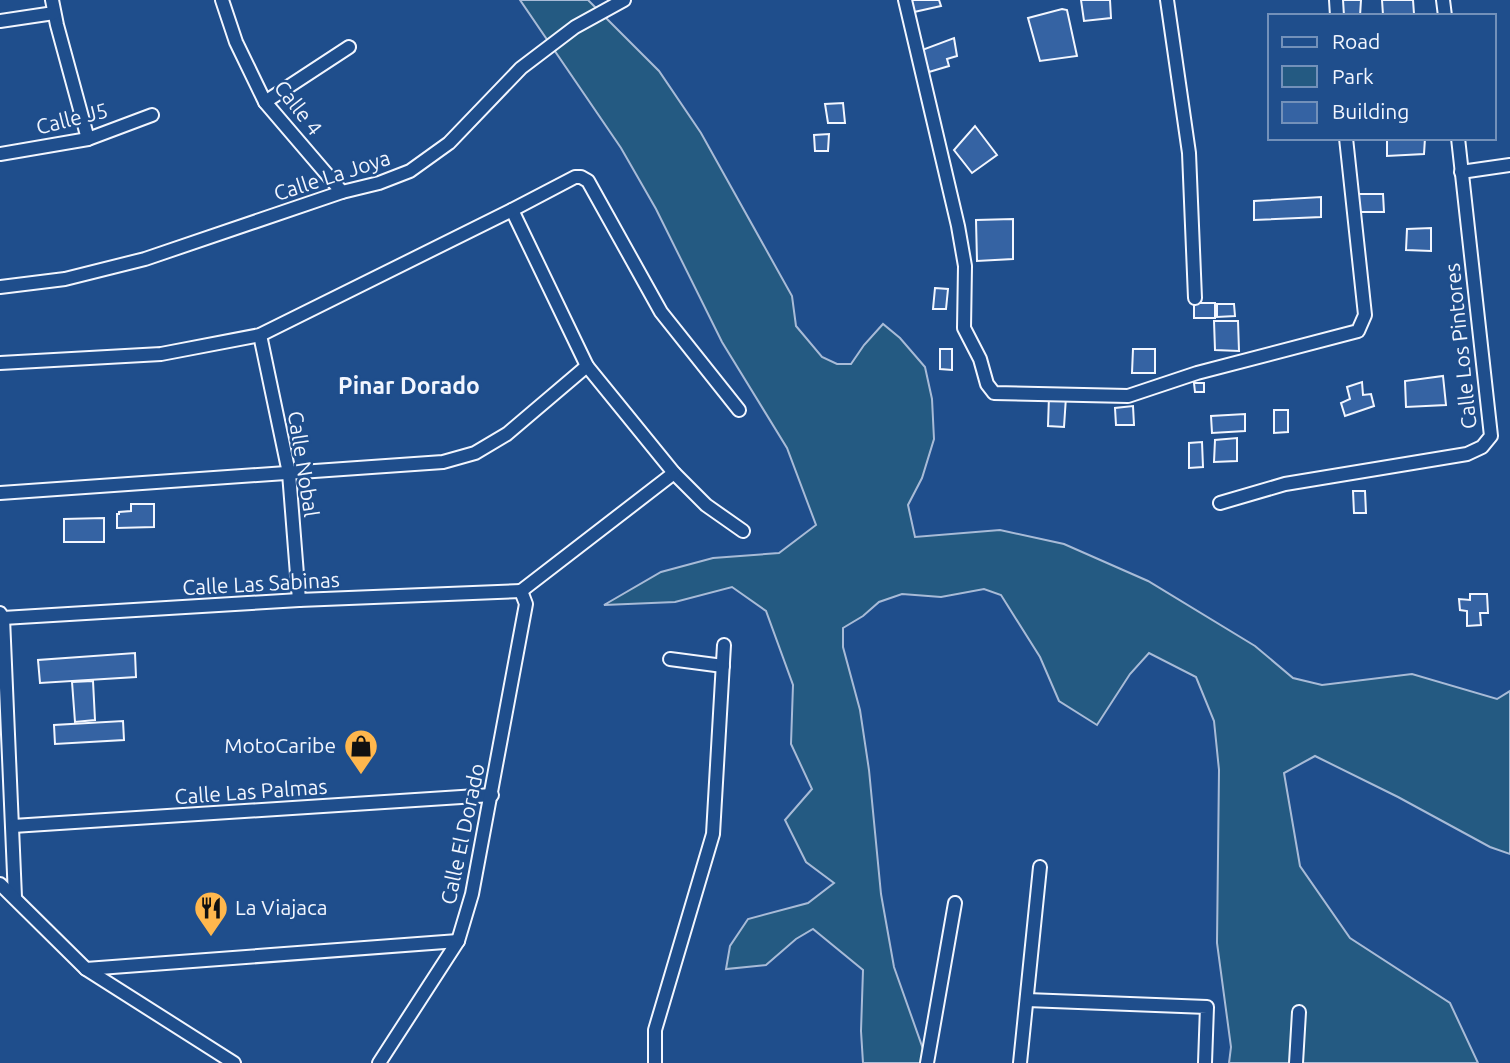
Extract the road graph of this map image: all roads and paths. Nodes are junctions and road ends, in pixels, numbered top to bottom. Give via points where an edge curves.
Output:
1 (222, 0) edge
2 (624, 0) edge
3 (905, 0) edge
4 (1167, 0) edge
5 (53, 6) edge
6 (0, 21) edge
7 (349, 47) dead end
8 (265, 102) junction
9 (152, 115) dead end
10 (88, 139) junction
11 (1346, 140) edge
12 (1458, 140) edge
13 (0, 154) edge
14 (1510, 165) edge
15 (1461, 172) junction
16 (342, 192) junction
17 (512, 210) junction
18 (0, 287) edge
19 (1195, 298) dead end
20 (260, 335) junction
21 (0, 363) edge
22 (587, 366) junction
23 (738, 410) dead end
24 (289, 473) junction
25 (674, 473) junction
26 (0, 494) edge
27 (1220, 503) dead end
28 (743, 531) dead end
29 (521, 591) junction
30 (299, 600) junction
31 (2, 616) edge
32 (724, 645) dead end
33 (670, 659) dead end
34 (723, 666) junction
35 (492, 795) junction
36 (13, 825) junction
37 (1040, 867) dead end
38 (0, 884) edge
39 (15, 897) junction
40 (955, 903) dead end
41 (458, 941) junction
42 (86, 969) junction
43 (1027, 1000) junction
44 (1299, 1012) dead end
45 (234, 1063) edge
46 (379, 1063) edge
47 (655, 1063) edge
48 (927, 1063) edge
49 (1020, 1063) edge
50 (1205, 1063) edge
51 (1296, 1063) edge

1 - 8 street, Calle 4
2 - 16 street, Calle La Joya via 575,27 521,68 449,143 410,171
3 - 11 street via 958,226 965,267 964,328 994,393 1128,396 1358,331 1365,315
4 - 19 street via 1189,153
5 - 6 street
5 - 10 street
7 - 8 street
8 - 16 street, Calle 4
9 - 10 street, Calle J5
10 - 13 street, Calle J5
12 - 15 street, Calle Los Pintores
14 - 15 street
15 - 27 street, Calle Los Pintores via 1491,436 1482,447 1466,454 1284,484
16 - 18 street, Calle La Joya via 145,259 65,279
17 - 20 street
17 - 22 street
17 - 23 street via 575,177 588,181 661,312
20 - 21 street via 161,354
20 - 24 street, Calle Nobal
22 - 24 street via 507,435 475,453 443,461
22 - 25 street
24 - 26 street
24 - 30 street, Calle Nobal
25 - 28 street via 706,505
25 - 29 street
29 - 30 street, Calle Las Sabinas
29 - 35 street, Calle El Dorado via 526,604
30 - 31 street, Calle Las Sabinas
31 - 36 street
32 - 34 street
33 - 34 street
34 - 47 street via 713,834 655,1030
35 - 36 street, Calle Las Palmas
35 - 41 street, Calle El Dorado
36 - 39 street
37 - 43 street
38 - 39 street
39 - 42 street
40 - 48 street
41 - 42 street
41 - 46 street, Calle El Dorado
42 - 45 street
43 - 49 street
43 - 50 street via 1207,1007
44 - 51 street

